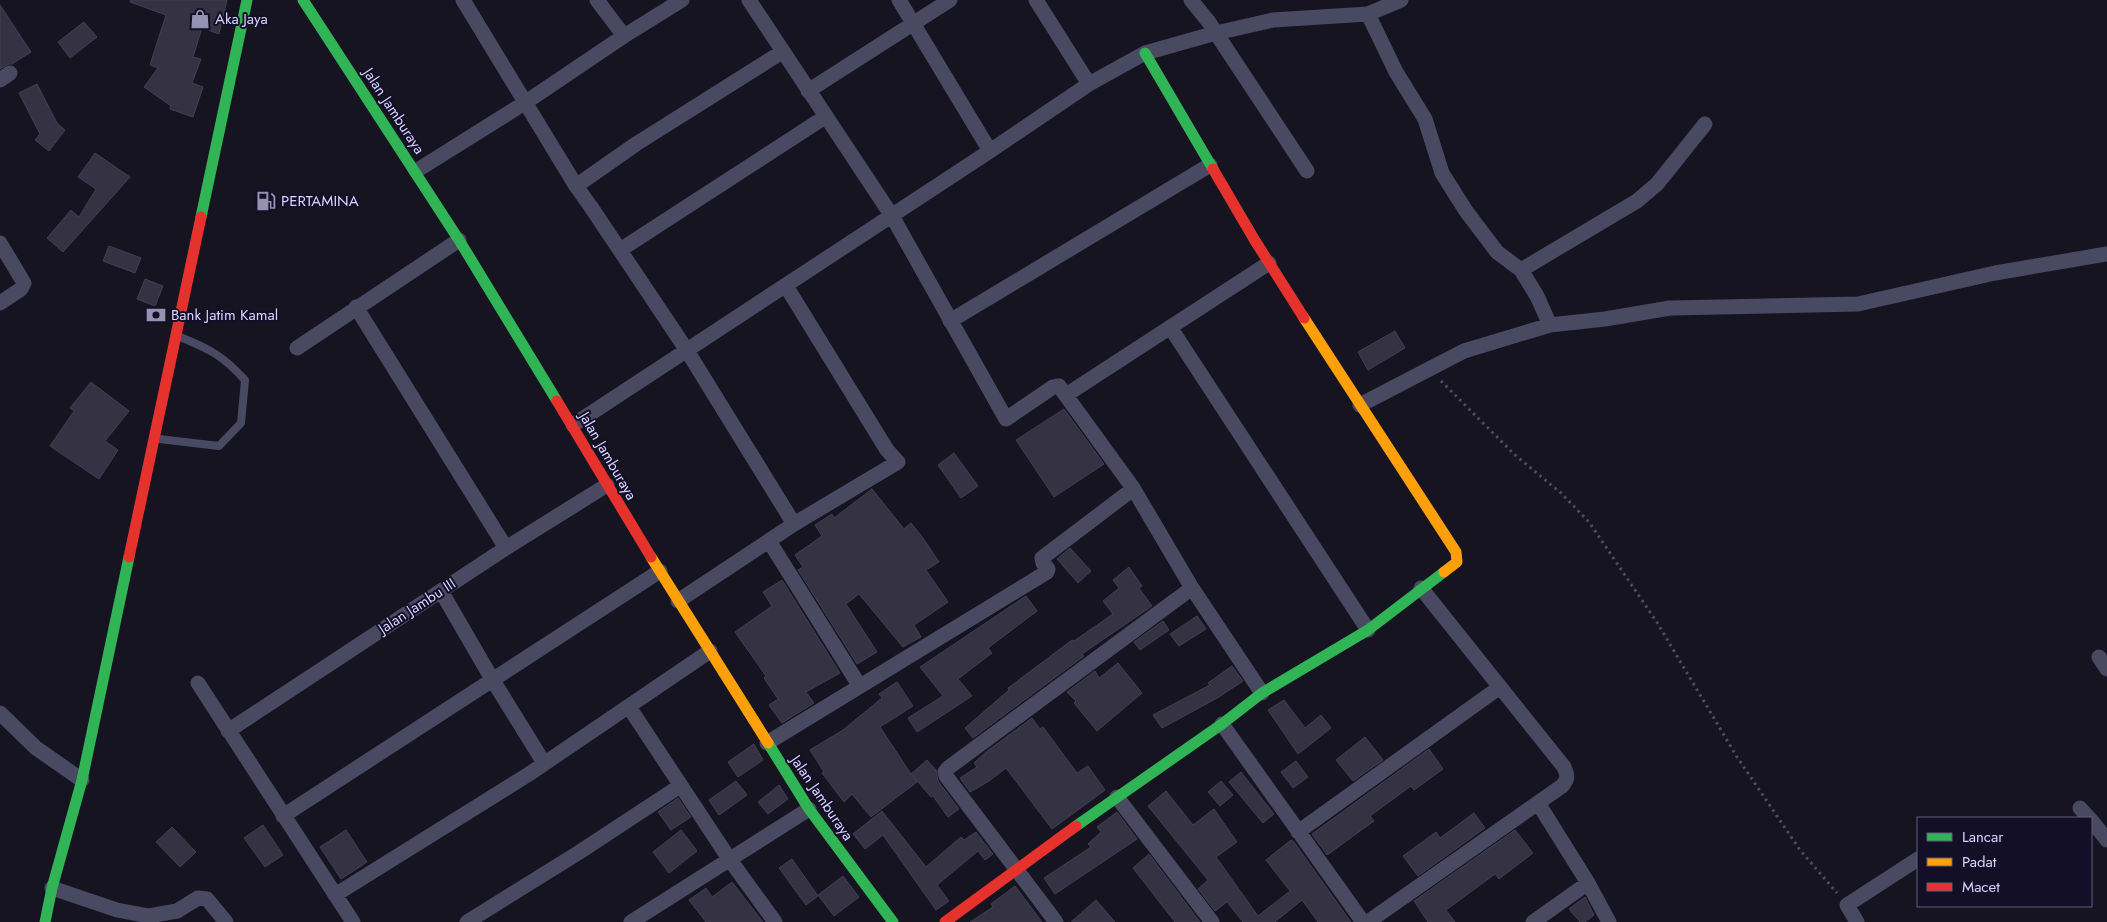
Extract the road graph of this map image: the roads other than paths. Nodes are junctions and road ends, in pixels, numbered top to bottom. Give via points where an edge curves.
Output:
1 (247, 0) edge
2 (303, 0) edge
3 (463, 0) edge
4 (598, 0) edge
5 (682, 0) edge
6 (749, 0) edge
7 (899, 0) edge
8 (950, 0) edge
9 (1036, 0) edge
10 (1191, 0) edge
11 (1401, 0) edge
12 (1368, 14) junction
13 (914, 22) junction
14 (1216, 33) junction
15 (624, 36) junction
16 (782, 52) junction
17 (1145, 53) junction
18 (1089, 84) junction
19 (808, 91) junction
20 (526, 102) junction
21 (825, 117) junction
22 (1705, 124) dead end
23 (990, 151) junction
24 (1210, 165) junction
25 (416, 171) junction
26 (1306, 171) dead end
27 (576, 186) junction
28 (892, 216) junction
29 (459, 240) junction
30 (0, 243) edge
31 (620, 250) junction
32 (2107, 254) edge
33 (1269, 263) junction
34 (1521, 270) junction
35 (786, 286) junction
36 (0, 302) edge
37 (356, 307) junction
38 (950, 321) junction
39 (1550, 325) junction
40 (1170, 327) junction
41 (176, 336) junction
42 (298, 348) dead end
43 (686, 349) junction
44 (1066, 396) junction
45 (1360, 405) junction
46 (573, 425) junction
47 (154, 439) junction
48 (607, 485) junction
49 (1133, 489) junction
50 (794, 524) junction
51 (769, 541) junction
52 (506, 548) junction
53 (660, 571) junction
54 (1192, 588) junction
55 (1421, 588) junction
56 (441, 591) junction
57 (678, 601) junction
58 (1368, 630) junction
59 (710, 651) junction
60 (492, 679) junction
61 (198, 683) dead end
62 (859, 686) junction
63 (1500, 686) junction
64 (1262, 693) junction
65 (629, 707) junction
66 (0, 713) edge
67 (1222, 724) junction
68 (228, 731) junction
69 (767, 743) junction
70 (544, 763) junction
71 (82, 780) junction
72 (680, 786) junction
73 (1117, 797) junction
74 (1538, 803) junction
75 (809, 809) junction
76 (283, 816) junction
77 (2092, 823) edge
78 (1298, 832) junction
79 (2107, 840) edge
80 (730, 860) junction
81 (1917, 860) edge
82 (1017, 871) junction
83 (1588, 883) junction
84 (52, 888) junction
85 (335, 895) junction
86 (652, 916) edge
87 (45, 922) edge
88 (226, 922) edge
89 (353, 922) edge
90 (467, 922) edge
91 (631, 922) edge
92 (775, 922) edge
93 (893, 922) edge
94 (945, 922) edge
95 (1056, 922) edge
96 (1212, 922) edge
97 (1363, 922) edge
98 (1368, 922) edge
99 (1533, 922) edge
100 (1610, 922) edge
101 (1857, 922) edge

1 - 41 main road
2 - 25 main road, Jalan Jamburaya
3 - 20 street
4 - 15 street
5 - 15 street
6 - 16 street
7 - 13 street
8 - 13 street
9 - 18 street
10 - 14 street
11 - 12 street
12 - 14 street via 1273,20
12 - 34 street via 1396,72 1425,119 1442,173 1497,252
13 - 19 street
13 - 23 street
14 - 17 street
14 - 26 street
15 - 20 street
16 - 19 street
16 - 27 street
17 - 18 street
17 - 24 main road
18 - 23 street
19 - 21 street
20 - 25 street
20 - 27 street
21 - 28 street
21 - 31 street
22 - 34 street via 1657,184 1637,201
23 - 28 street
24 - 33 main road
24 - 38 street
25 - 29 main road, Jalan Jamburaya
27 - 31 street
28 - 35 street
28 - 38 street
29 - 37 street
29 - 46 main road, Jalan Jamburaya
30 - 36 street via 24,283 21,289
31 - 43 street
32 - 39 street via 1995,273 1858,304 1670,308
33 - 40 street
33 - 45 main road
34 - 39 street
35 - 43 street
35 - 50 street via 887,450 898,462
37 - 42 street
37 - 52 street
38 - 44 street via 1006,419 1053,387 1059,386
39 - 45 street via 1464,351
40 - 44 street
40 - 58 street
41 - 47 main road
41 - 47 lane via 210,349 245,380 241,422 219,446
43 - 46 street
43 - 50 street
44 - 49 street
45 - 55 main road via 1456,552 1456,562
46 - 48 main road, Jalan Jamburaya
47 - 71 main road
48 - 52 street, Jalan Jambu III
48 - 53 main road, Jalan Jamburaya
49 - 54 street
49 - 62 street via 1042,558 1047,572
50 - 51 street
51 - 57 street
51 - 62 street
52 - 56 street, Jalan Jambu III
53 - 57 main road, Jalan Jamburaya
53 - 60 street
54 - 64 street
54 - 82 street via 945,772
55 - 58 main road
55 - 63 street
56 - 60 street
56 - 68 street, Jalan Jambu III
57 - 59 main road, Jalan Jamburaya
58 - 64 main road
59 - 65 street
59 - 69 main road, Jalan Jamburaya
60 - 70 street
60 - 76 street
61 - 68 street
62 - 69 street
63 - 74 street via 1567,775 1562,786
63 - 78 street
64 - 67 main road
65 - 70 street
65 - 72 street
66 - 71 street via 27,740
67 - 73 main road
67 - 78 street
68 - 76 street
69 - 75 main road, Jalan Jamburaya
70 - 85 street
71 - 84 main road
72 - 80 street
72 - 90 street
73 - 82 main road
73 - 96 street
74 - 83 street
74 - 98 street
75 - 80 street
75 - 93 main road, Jalan Jamburaya
76 - 85 street
77 - 79 street
78 - 97 street
80 - 86 street
80 - 92 street
81 - 101 street via 1847,905
82 - 94 main road
82 - 95 street
83 - 99 street
83 - 100 street
84 - 87 main road
84 - 88 street via 117,910 149,916 177,911 198,898 207,899
85 - 89 street
86 - 91 street

